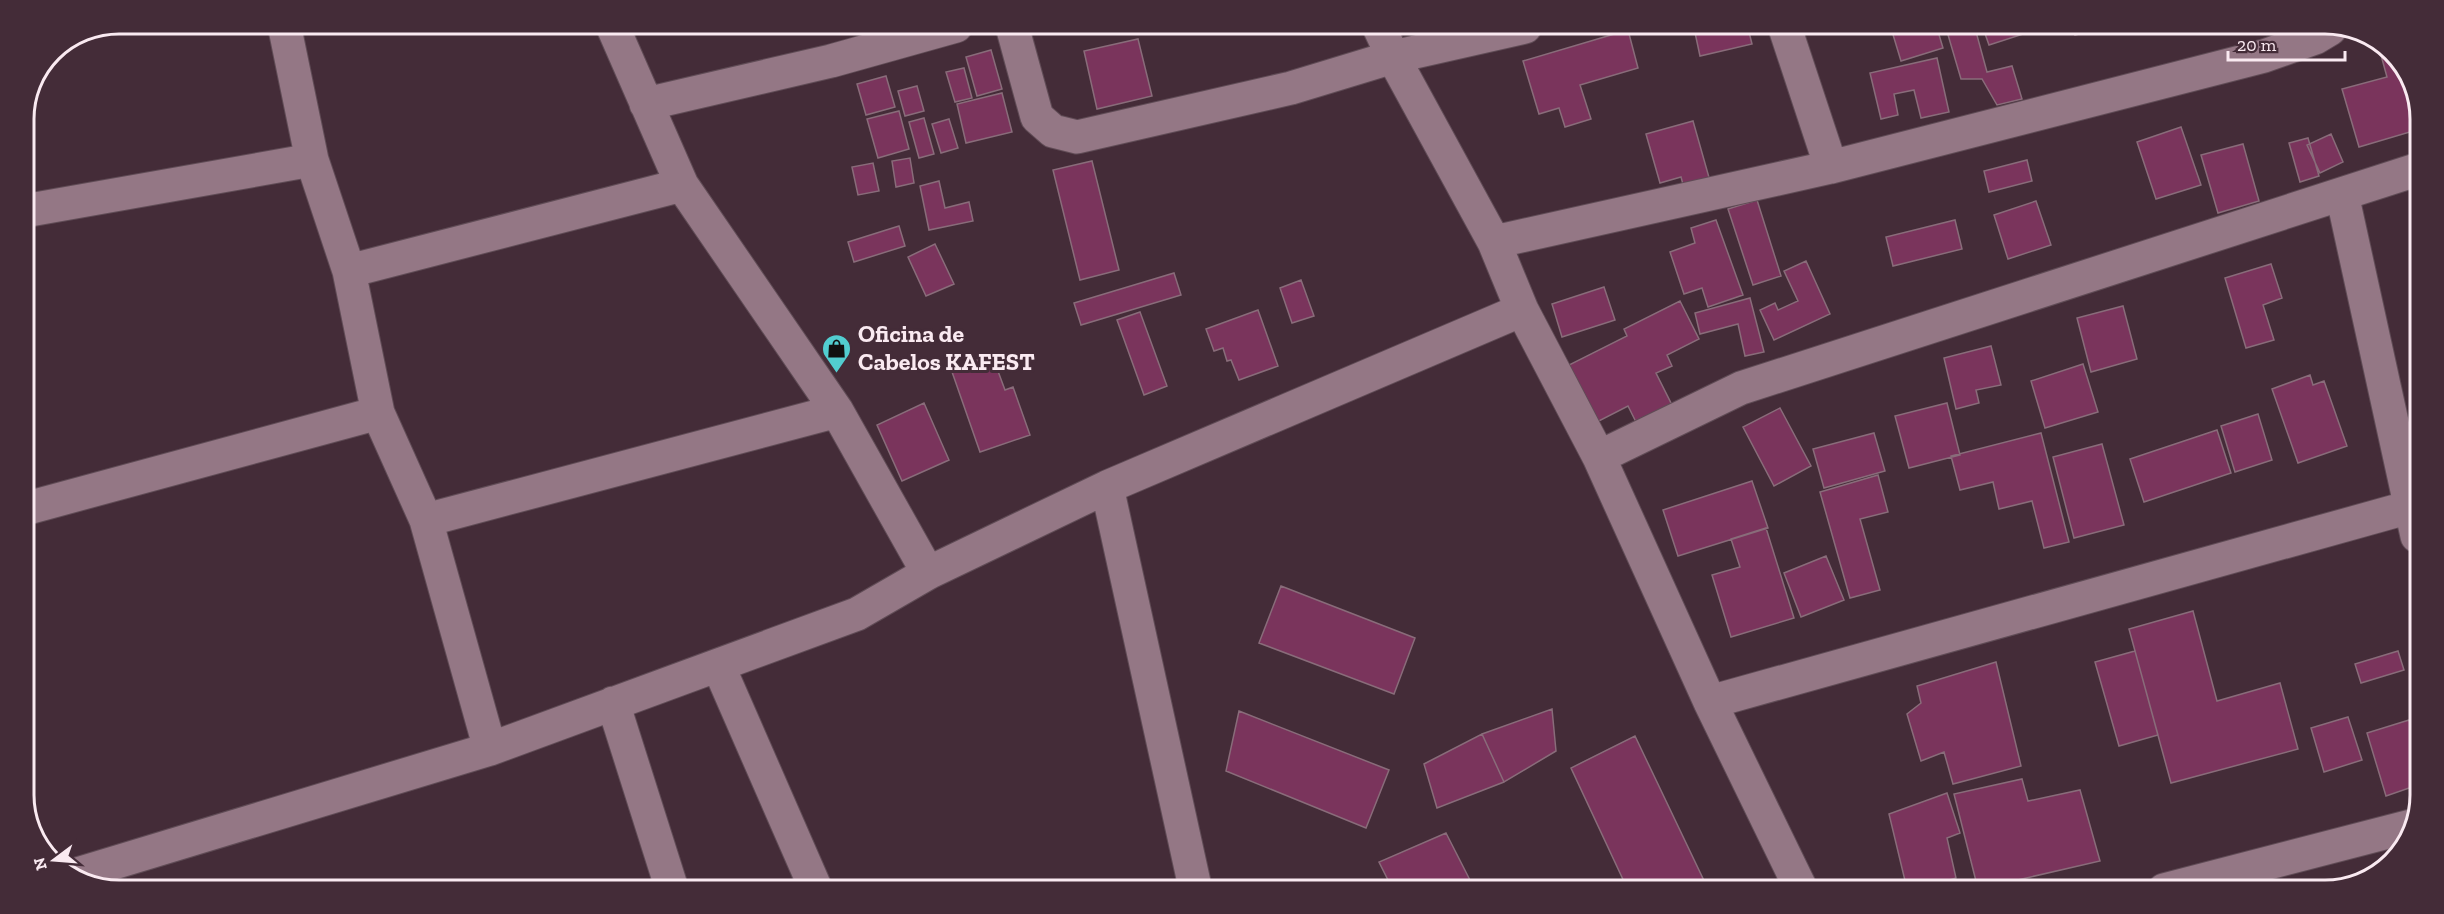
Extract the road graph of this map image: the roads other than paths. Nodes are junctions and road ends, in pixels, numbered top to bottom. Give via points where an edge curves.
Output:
1 (286, 34) edge
2 (616, 34) edge
3 (927, 34) edge
4 (1014, 34) edge
5 (1382, 34) edge
6 (1494, 34) edge
7 (1787, 34) edge
8 (2322, 34) edge
9 (1393, 57) junction
10 (646, 104) junction
11 (312, 160) junction
12 (1831, 167) junction
13 (2409, 172) edge
14 (682, 185) junction
15 (2342, 194) junction
16 (34, 209) edge
17 (1494, 242) junction
18 (349, 271) junction
19 (1522, 310) junction
20 (837, 411) junction
21 (378, 413) junction
22 (1599, 457) junction
23 (1107, 487) junction
24 (2410, 496) edge
25 (35, 506) edge
26 (2410, 517) edge
27 (426, 520) junction
28 (928, 573) junction
29 (718, 665) junction
30 (1710, 702) junction
31 (613, 703) junction
32 (490, 749) junction
33 (2403, 828) edge
34 (84, 872) edge
35 (669, 880) edge
36 (811, 880) edge
37 (1193, 880) edge
38 (1797, 880) edge
39 (2203, 880) edge

1 - 11 street
2 - 10 street
3 - 10 street
4 - 9 street via 1037,117 1053,131 1077,137 1291,87
5 - 9 street
6 - 9 street
7 - 12 street
8 - 12 street via 2264,56
9 - 17 street
10 - 14 street
11 - 16 street
11 - 18 street
12 - 17 street
13 - 15 street
14 - 18 street
14 - 20 street
15 - 22 street via 1741,388
15 - 24 street
17 - 19 street
18 - 21 street
19 - 22 street
19 - 23 street
20 - 27 street
20 - 28 street
21 - 25 street
21 - 27 street
22 - 30 street
23 - 28 street
23 - 37 street
26 - 30 street
27 - 32 street
28 - 29 street via 857,614
29 - 31 street
29 - 36 street
30 - 38 street
31 - 32 street
31 - 35 street
32 - 34 street
33 - 39 street

